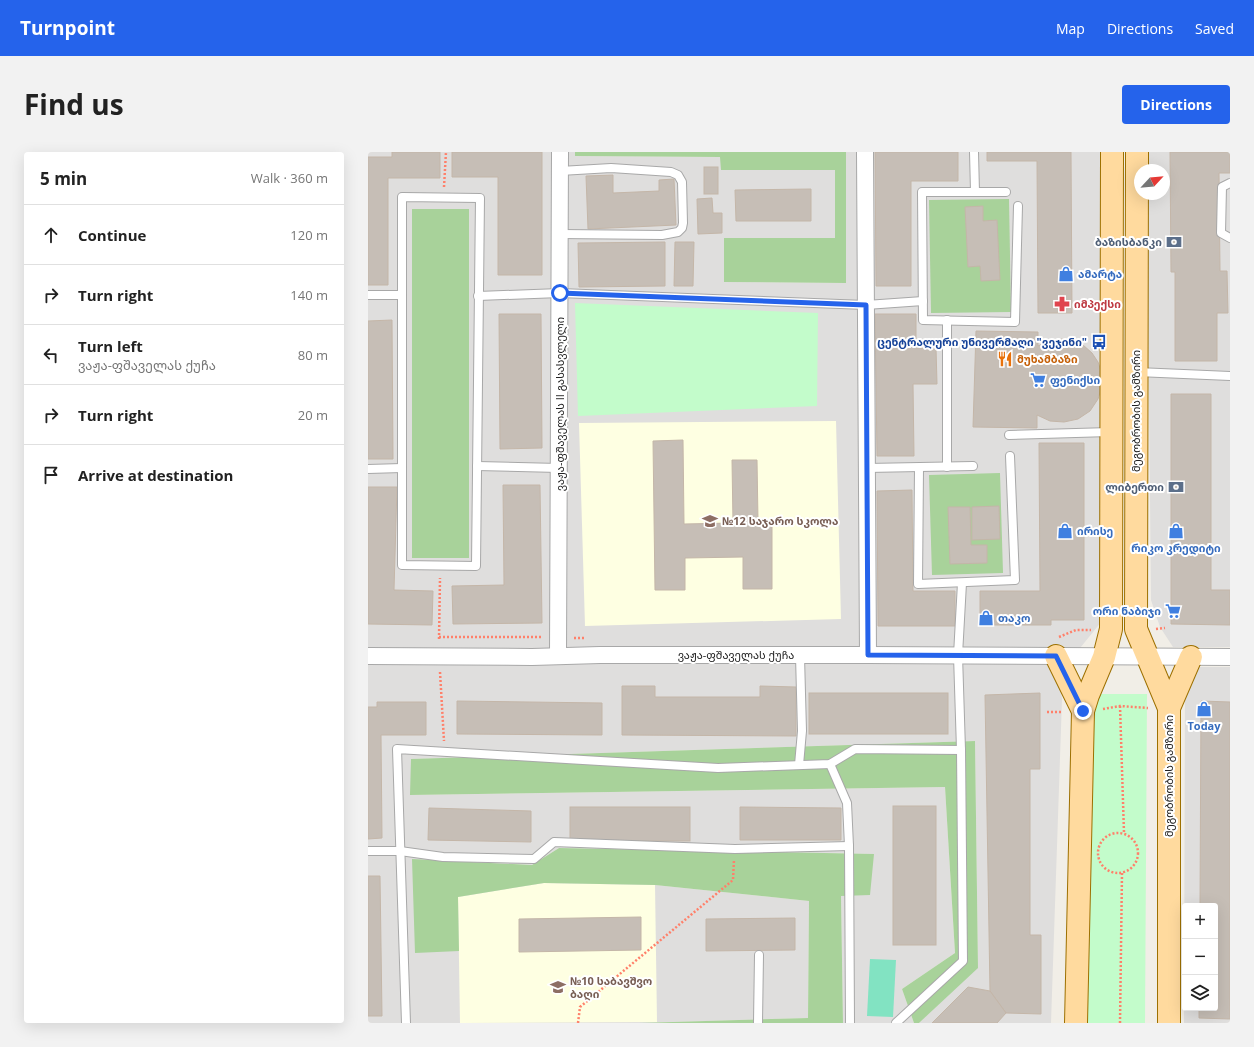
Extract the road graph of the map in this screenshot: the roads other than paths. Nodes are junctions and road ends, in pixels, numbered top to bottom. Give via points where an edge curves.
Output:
1 (560, 152) edge
2 (865, 152) edge
3 (974, 152) edge
4 (1112, 152) edge
5 (1137, 152) edge
6 (560, 171) junction
7 (1230, 183) edge
8 (975, 192) junction
9 (1006, 192) dead end
10 (1018, 206) dead end
11 (560, 234) junction
12 (1230, 238) edge
13 (560, 293) junction
14 (368, 295) edge
15 (402, 295) junction
16 (478, 296) junction
17 (923, 302) junction
18 (866, 305) junction
19 (947, 320) junction
20 (1136, 372) junction
21 (1230, 376) edge
22 (1112, 432) junction
23 (1009, 435) dead end
24 (1010, 456) dead end
25 (477, 466) junction
26 (973, 466) dead end
27 (947, 467) junction
28 (402, 468) junction
29 (559, 468) junction
30 (867, 468) junction
31 (919, 468) junction
32 (368, 469) edge
33 (962, 583) junction
34 (1056, 647) junction
35 (868, 655) junction
36 (958, 655) junction
37 (368, 656) edge
38 (558, 656) junction
39 (800, 656) junction
40 (1148, 656) junction
41 (1104, 657) junction
42 (1191, 657) junction
43 (1230, 657) edge
44 (1169, 708) junction
45 (1083, 711) junction
46 (961, 750) junction
47 (830, 764) junction
48 (799, 765) junction
49 (849, 846) junction
50 (368, 851) edge
51 (400, 851) junction
52 (759, 955) dead end
53 (406, 1023) edge
54 (758, 1023) edge
55 (850, 1023) edge
56 (896, 1023) edge
57 (1076, 1023) edge
58 (1169, 1023) edge

1 - 6 street, ვაჟა-ფშაველას II გასასვლელი
2 - 18 street
3 - 8 lane
4 - 22 main road
5 - 20 main road, მეგობრობის გამზირი
6 - 11 street, ვაჟა-ფშაველას II გასასვლელი
6 - 11 lane via 611,168 671,172 678,175 682,182 683,222 678,232 662,235
7 - 12 lane via 1222,187 1221,233
8 - 9 lane
8 - 17 lane via 922,192
10 - 19 lane via 1014,322
11 - 13 street, ვაჟა-ფშაველას II გასასვლელი
13 - 16 lane
13 - 18 lane
13 - 29 street, ვაჟა-ფშაველას II გასასვლელი
14 - 15 lane
15 - 16 lane via 402,197 444,197 480,198
15 - 28 lane
16 - 25 lane
17 - 18 lane
17 - 19 lane via 923,320
18 - 30 street
19 - 27 lane
20 - 21 lane
20 - 40 main road, მეგობრობის გამზირი via 1136,629
22 - 23 lane
22 - 41 main road via 1111,629
24 - 33 lane via 1015,580
25 - 28 lane via 476,566 402,565
25 - 29 lane
26 - 27 lane
27 - 31 lane
28 - 32 lane
29 - 38 street, ვაჟა-ფშაველას II გასასვლელი
30 - 31 lane
30 - 35 street
31 - 33 lane via 918,584
33 - 36 lane
34 - 36 street, ვაჟა-ფშაველას ქუჩა
34 - 41 street, ვაჟა-ფშაველას ქუჩა
34 - 45 main road
35 - 36 street, ვაჟა-ფშაველას ქუჩა
35 - 39 street, ვაჟა-ფშაველას ქუჩა
36 - 46 lane
37 - 38 street, ვაჟა-ფშაველას ქუჩა
38 - 39 street, ვაჟა-ფშაველას ქუჩა
39 - 48 lane via 802,731
40 - 41 street, ვაჟა-ფშაველას ქუჩა
40 - 42 street, ვაჟა-ფშაველას ქუჩა
40 - 44 main road, მეგობრობის გამზირი
41 - 45 main road
42 - 43 street, ვაჟა-ფშაველას ქუჩა
42 - 44 main road
44 - 58 main road, მეგობრობის გამზირი
45 - 57 main road
46 - 47 lane via 855,749
46 - 56 lane via 963,961
47 - 48 lane
47 - 49 lane via 847,803
48 - 51 lane via 718,768 397,749
49 - 51 lane via 735,849 554,842 534,859 443,857
49 - 55 lane
50 - 51 lane
51 - 53 lane
52 - 54 lane

